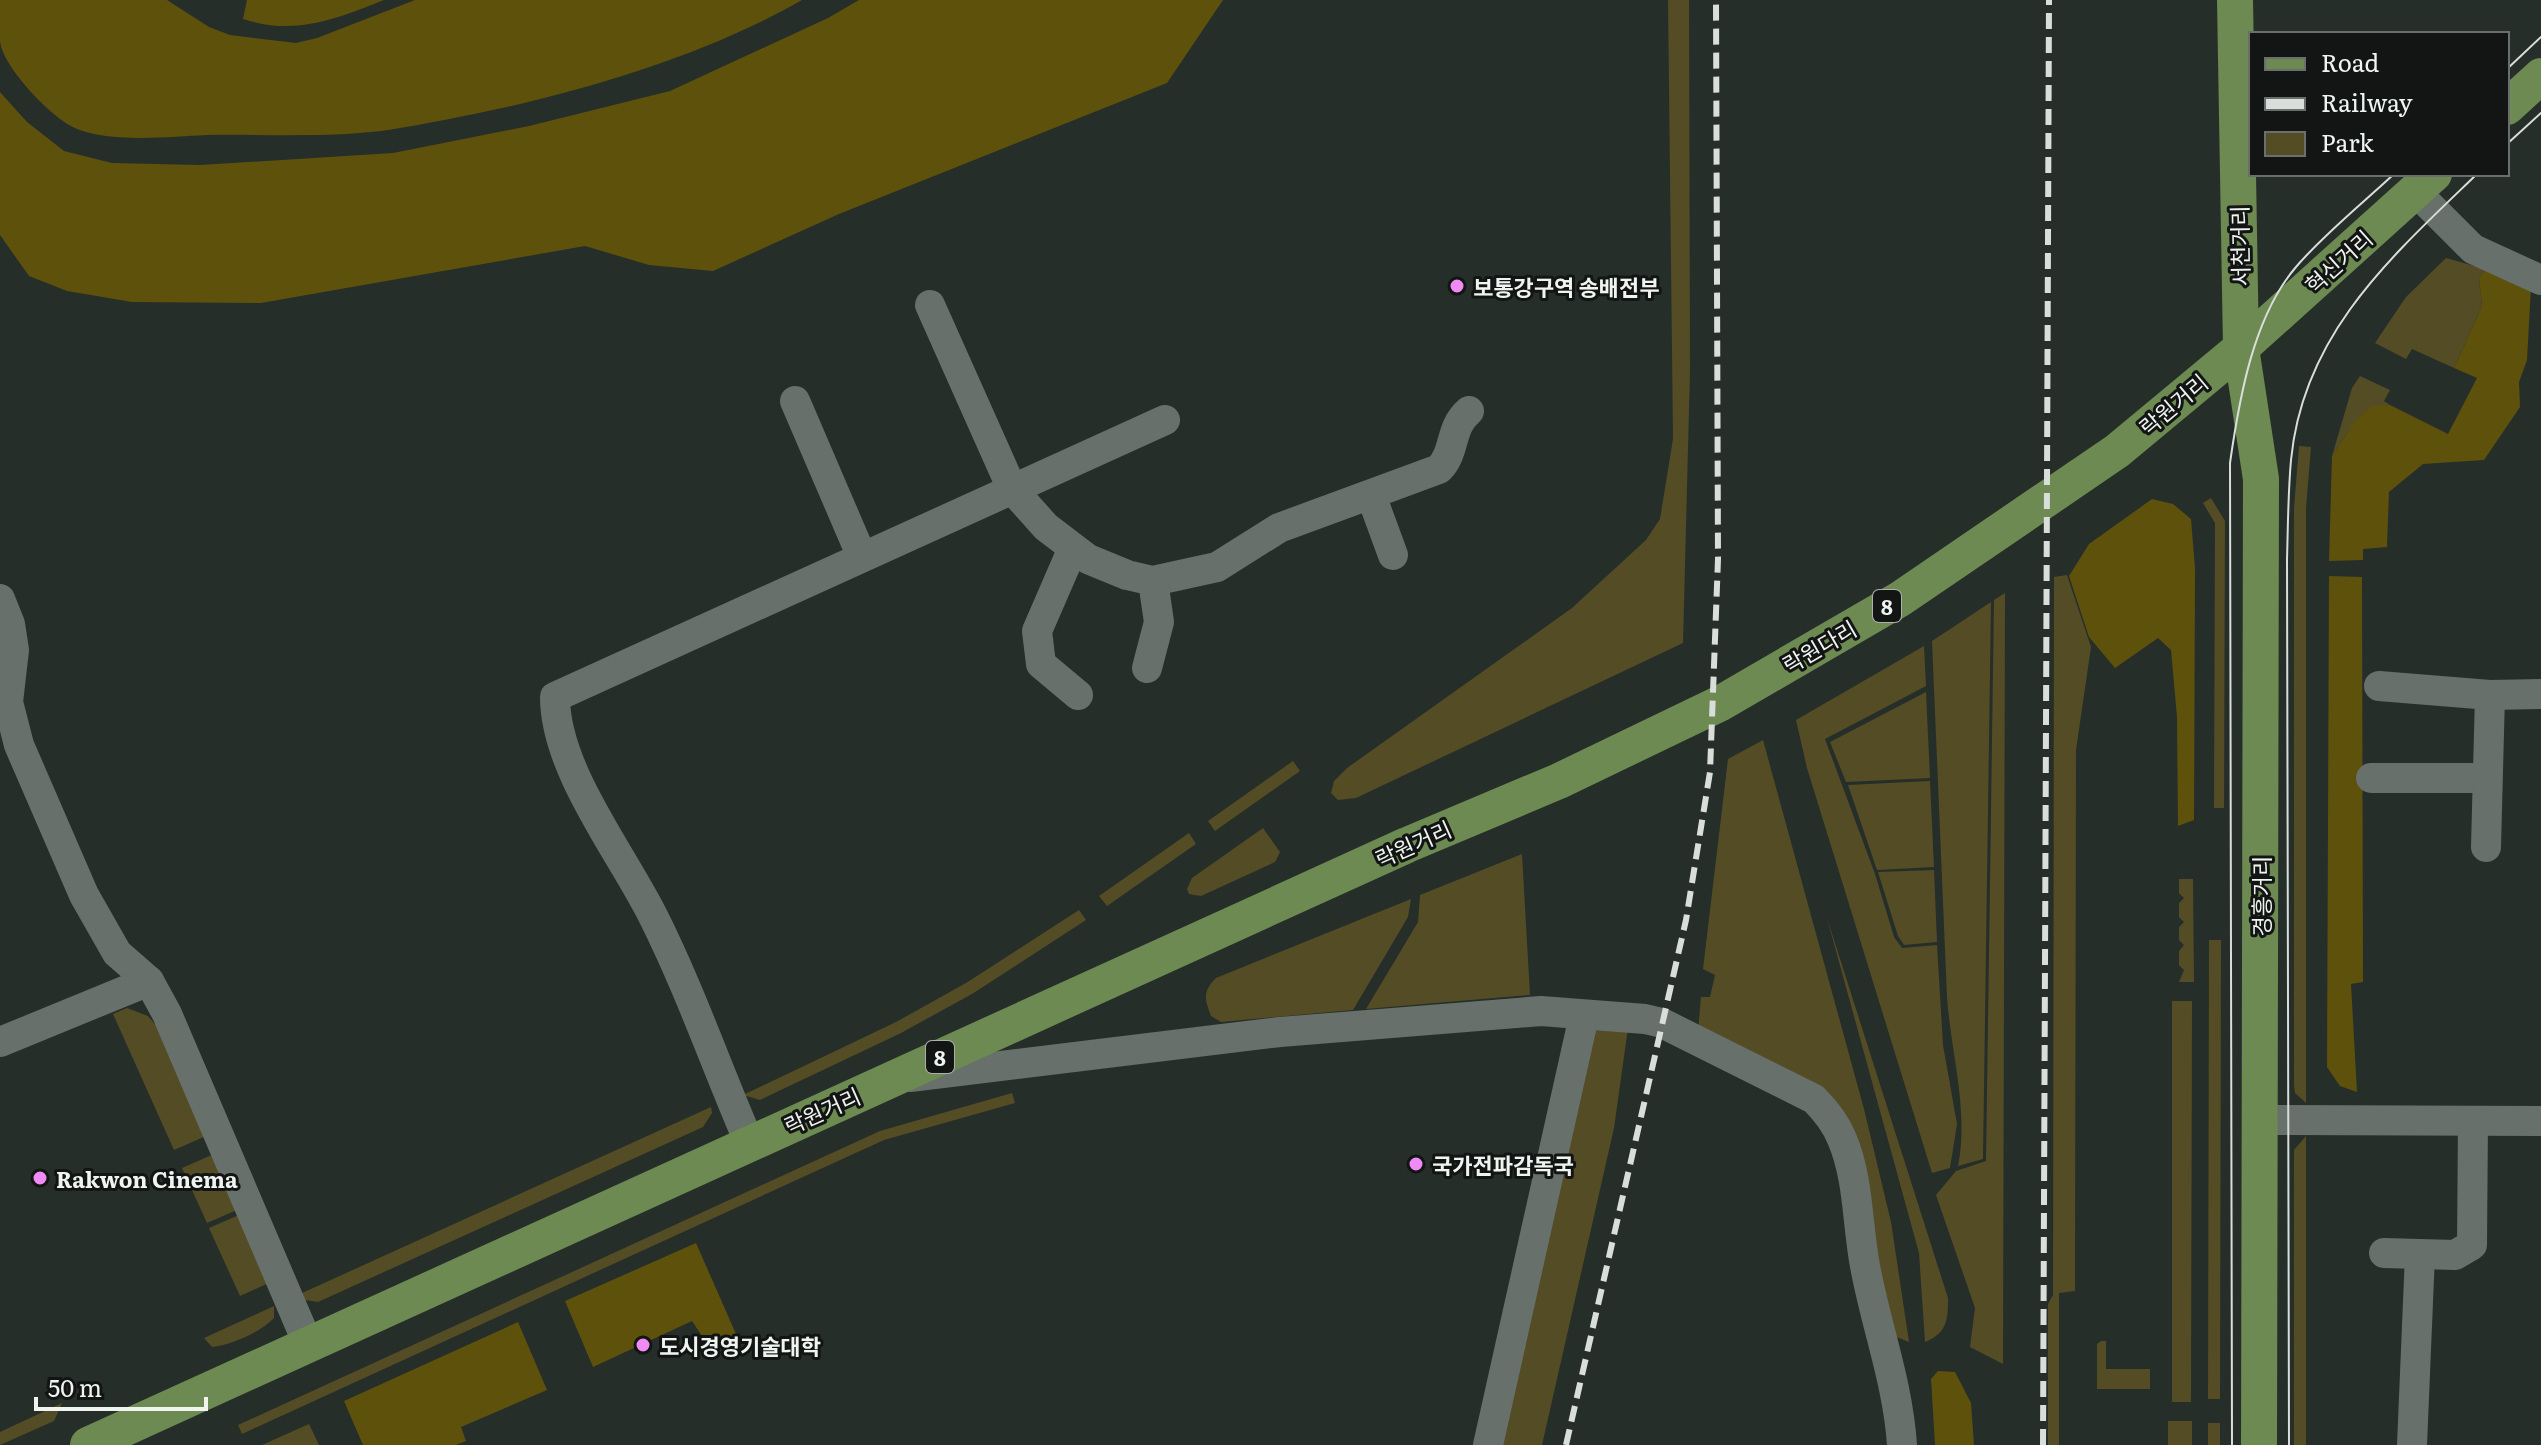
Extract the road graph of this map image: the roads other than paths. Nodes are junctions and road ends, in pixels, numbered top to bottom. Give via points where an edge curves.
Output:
1 (2235, 0) edge
2 (2541, 76) edge
3 (2509, 105) edge
4 (2425, 182) edge
5 (2541, 280) edge
6 (930, 305) dead end
7 (2241, 348) junction
8 (795, 401) dead end
9 (1469, 411) dead end
10 (1165, 420) dead end
11 (2105, 460) joint
12 (1012, 489) junction
13 (1371, 495) junction
14 (1073, 548) junction
15 (1393, 555) dead end
16 (862, 557) junction
17 (1153, 581) junction
18 (0, 599) edge
19 (1147, 668) dead end
20 (2379, 686) dead end
21 (2541, 694) edge
22 (1078, 695) dead end
23 (2490, 695) junction
24 (2371, 778) dead end
25 (2487, 778) junction
26 (1559, 781) joint
27 (2486, 847) dead end
28 (149, 981) junction
29 (1584, 1016) junction
30 (0, 1042) edge
31 (893, 1079) junction
32 (2260, 1120) junction
33 (2473, 1121) junction
34 (2541, 1121) edge
35 (749, 1142) junction
36 (2384, 1253) dead end
37 (2420, 1254) junction
38 (308, 1344) junction
39 (88, 1445) edge
40 (1488, 1445) edge
41 (1902, 1445) edge
42 (2259, 1445) edge
43 (2412, 1445) edge

1 - 7 main road, 서천거리
2 - 3 main road
4 - 5 street via 2473,249
4 - 7 main road, 혁신거리 / 8
6 - 12 street
7 - 11 main road, 락원거리 / 8
7 - 32 main road, 경흥거리 via 2261,479
8 - 16 street
9 - 13 street via 1457,421 1448,460 1439,469
10 - 12 street
11 - 26 main road, 락원다리 / 8 via 1900,599 1721,703
12 - 14 street
12 - 16 street
13 - 15 street
13 - 17 street via 1279,528 1217,567
14 - 17 street via 1088,559
14 - 22 street via 1037,631 1041,664
16 - 35 street via 555,697 555,720 583,790 654,919
17 - 19 street via 1159,622
18 - 28 street via 14,650 8,702 19,745 84,895 117,953
20 - 23 street
21 - 23 street
23 - 25 street
24 - 25 street
25 - 27 street
26 - 31 main road, 락원거리 / 8
28 - 30 street
28 - 38 street
29 - 31 street via 1541,1011 1280,1032
29 - 40 street
29 - 41 street via 1645,1019 1676,1028 1814,1099 1830,1116 1843,1140 1858,1202 1864,1263 1898,1399
31 - 35 main road, 락원거리 / 8
32 - 33 street
32 - 42 main road, 경흥거리
33 - 34 street
33 - 37 street via 2472,1245 2455,1255
35 - 38 main road, 락원거리 / 8
36 - 37 street
37 - 43 street
38 - 39 main road, 락원거리 / 8

